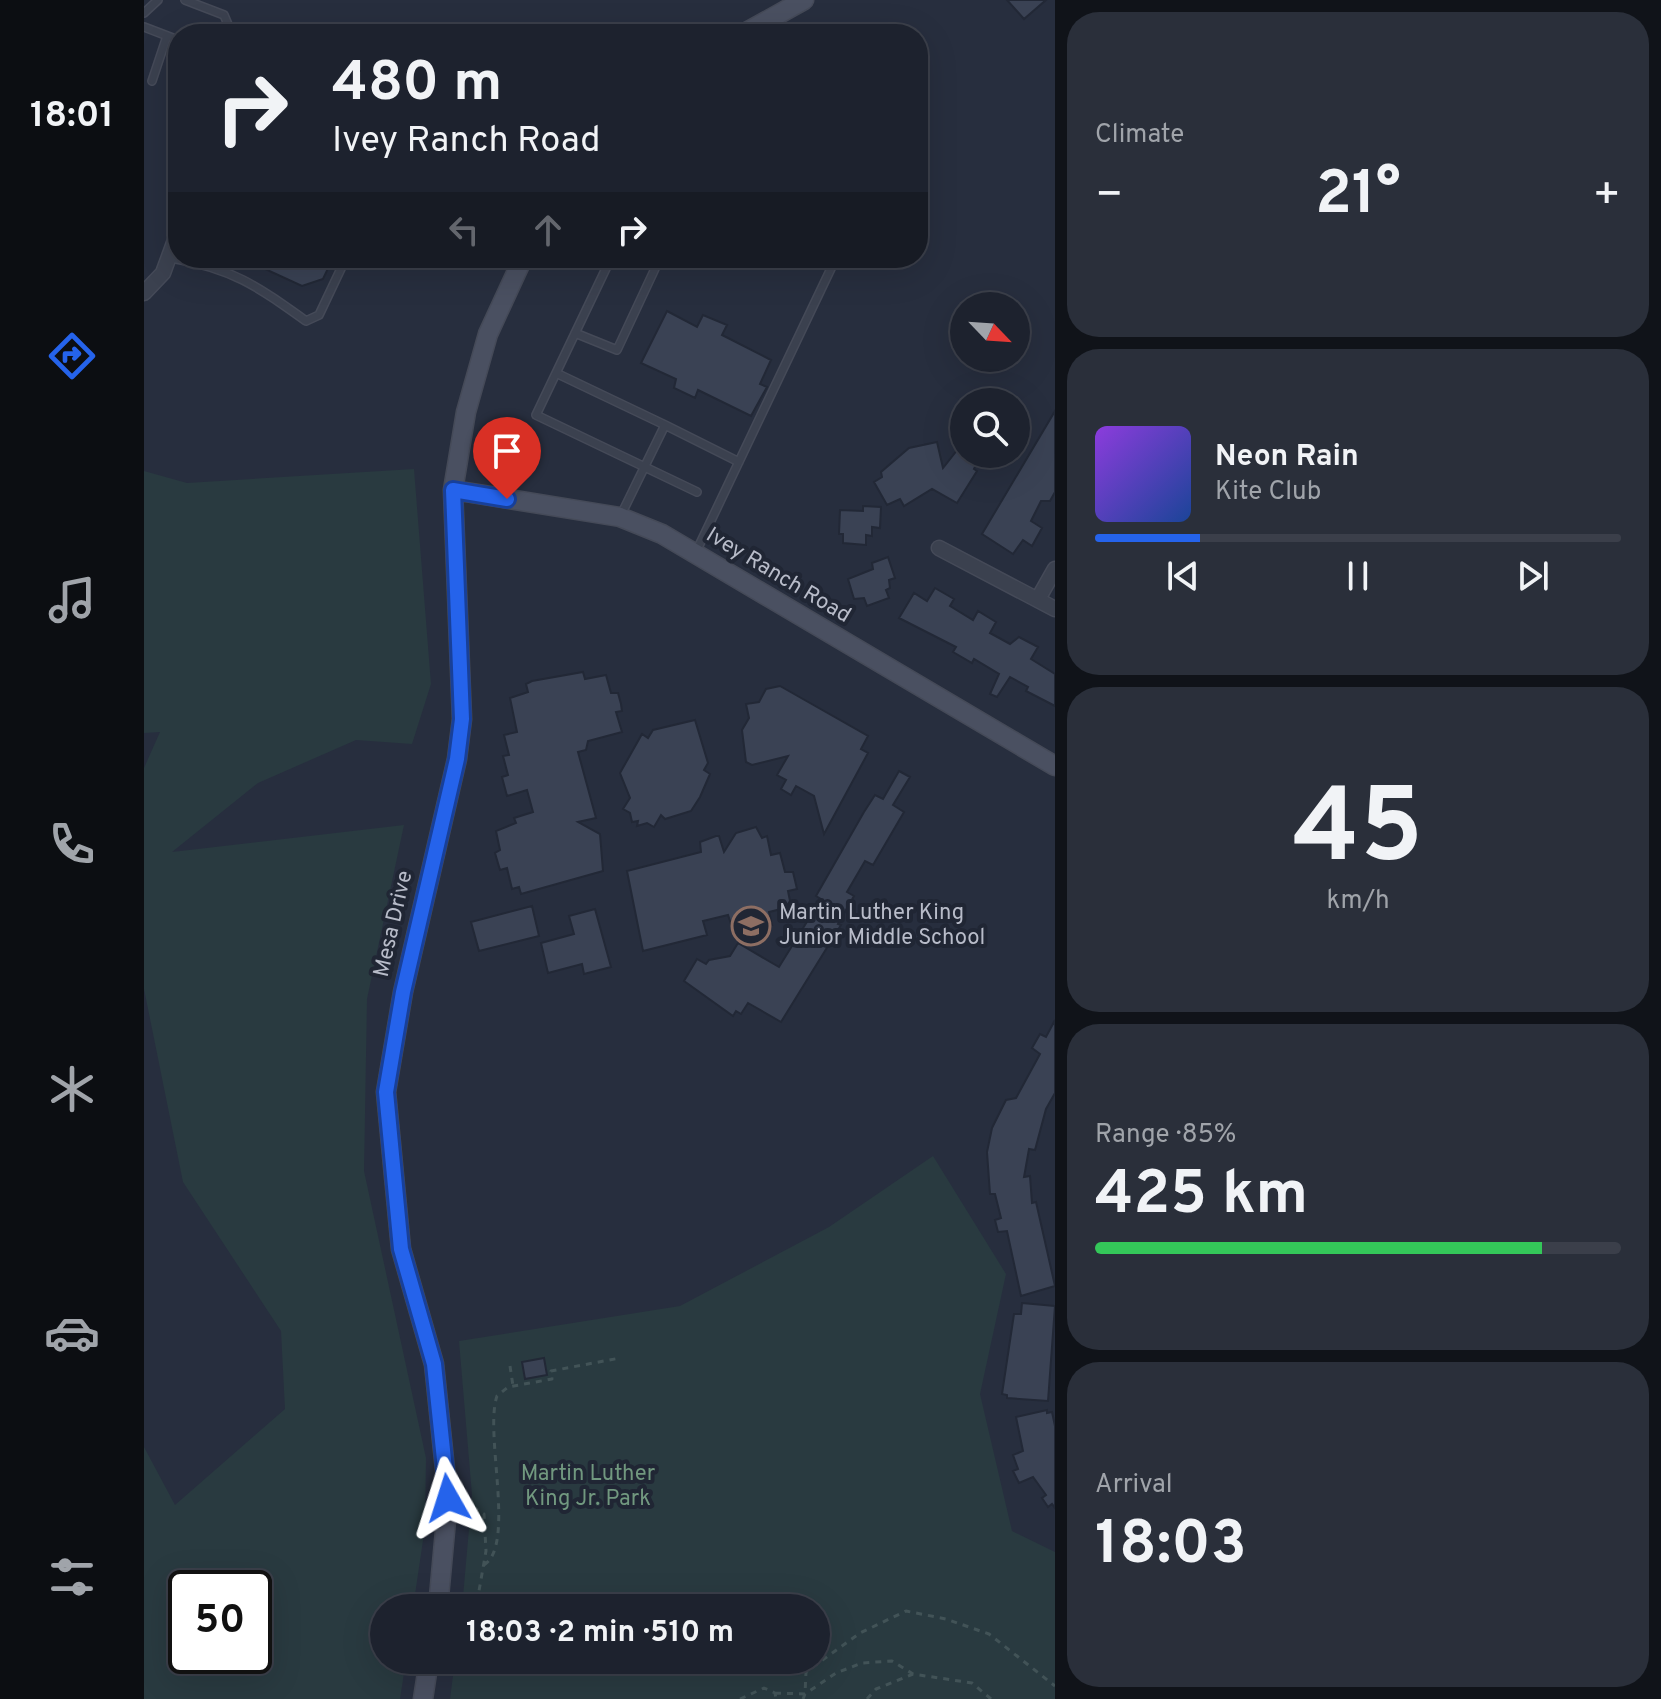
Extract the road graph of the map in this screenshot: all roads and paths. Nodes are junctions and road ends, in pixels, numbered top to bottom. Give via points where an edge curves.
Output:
1 (158, 0) edge
2 (185, 0) edge
3 (804, 0) edge
4 (144, 13) edge
5 (228, 24) edge
6 (761, 24) edge
7 (144, 27) edge
8 (167, 36) joint
9 (152, 81) dead end
10 (168, 264) edge
11 (217, 268) edge
12 (341, 268) edge
13 (518, 268) edge
14 (606, 268) edge
15 (655, 268) edge
16 (831, 268) edge
17 (144, 293) edge
18 (575, 333) junction
19 (556, 373) junction
20 (665, 425) junction
21 (739, 462) junction
22 (644, 467) junction
23 (453, 490) junction
24 (697, 492) dead end
25 (620, 517) junction
26 (939, 548) dead end
27 (695, 554) junction
28 (1055, 569) edge
29 (1038, 599) junction
30 (1055, 609) edge
31 (1055, 766) edge
32 (620, 1358) dead end
33 (510, 1366) dead end
34 (513, 1387) junction
35 (473, 1507) dead end
36 (484, 1565) junction
37 (439, 1594) edge
38 (479, 1594) edge
39 (427, 1674) edge
40 (913, 1674) junction
41 (1055, 1686) edge
42 (775, 1693) junction
43 (804, 1696) edge
44 (423, 1699) edge
45 (740, 1699) edge
46 (776, 1699) edge
47 (867, 1699) edge
48 (991, 1699) edge

1 - 4 lane
2 - 5 lane via 224,15
3 - 6 main road
7 - 8 lane
8 - 9 lane
10 - 17 street
11 - 12 lane via 247,279 306,321 319,315
13 - 23 main road, Mesa Drive via 488,334 474,381
14 - 18 lane
15 - 18 lane via 617,350
16 - 21 lane
18 - 19 lane
19 - 20 lane
19 - 22 lane via 536,415
20 - 21 lane
20 - 22 lane
21 - 27 lane
22 - 24 lane
22 - 25 lane
23 - 25 main road, Ivey Ranch Road
23 - 37 main road, Mesa Drive via 462,719 386,1092 401,1249 434,1364 448,1498
25 - 27 main road, Ivey Ranch Road
26 - 29 street
27 - 31 main road, Ivey Ranch Road
28 - 29 street
29 - 30 street
32 - 34 path via 551,1371 552,1379
33 - 34 path
34 - 36 path via 497,1396 493,1408 497,1531 493,1555
35 - 36 path via 484,1514
36 - 38 path
39 - 44 main road
40 - 43 path via 892,1661 862,1663 836,1673
40 - 47 path via 876,1689
40 - 48 path via 972,1683
41 - 43 path via 989,1634 906,1611 860,1633 806,1672
42 - 43 path
42 - 45 path via 764,1688
42 - 46 path

